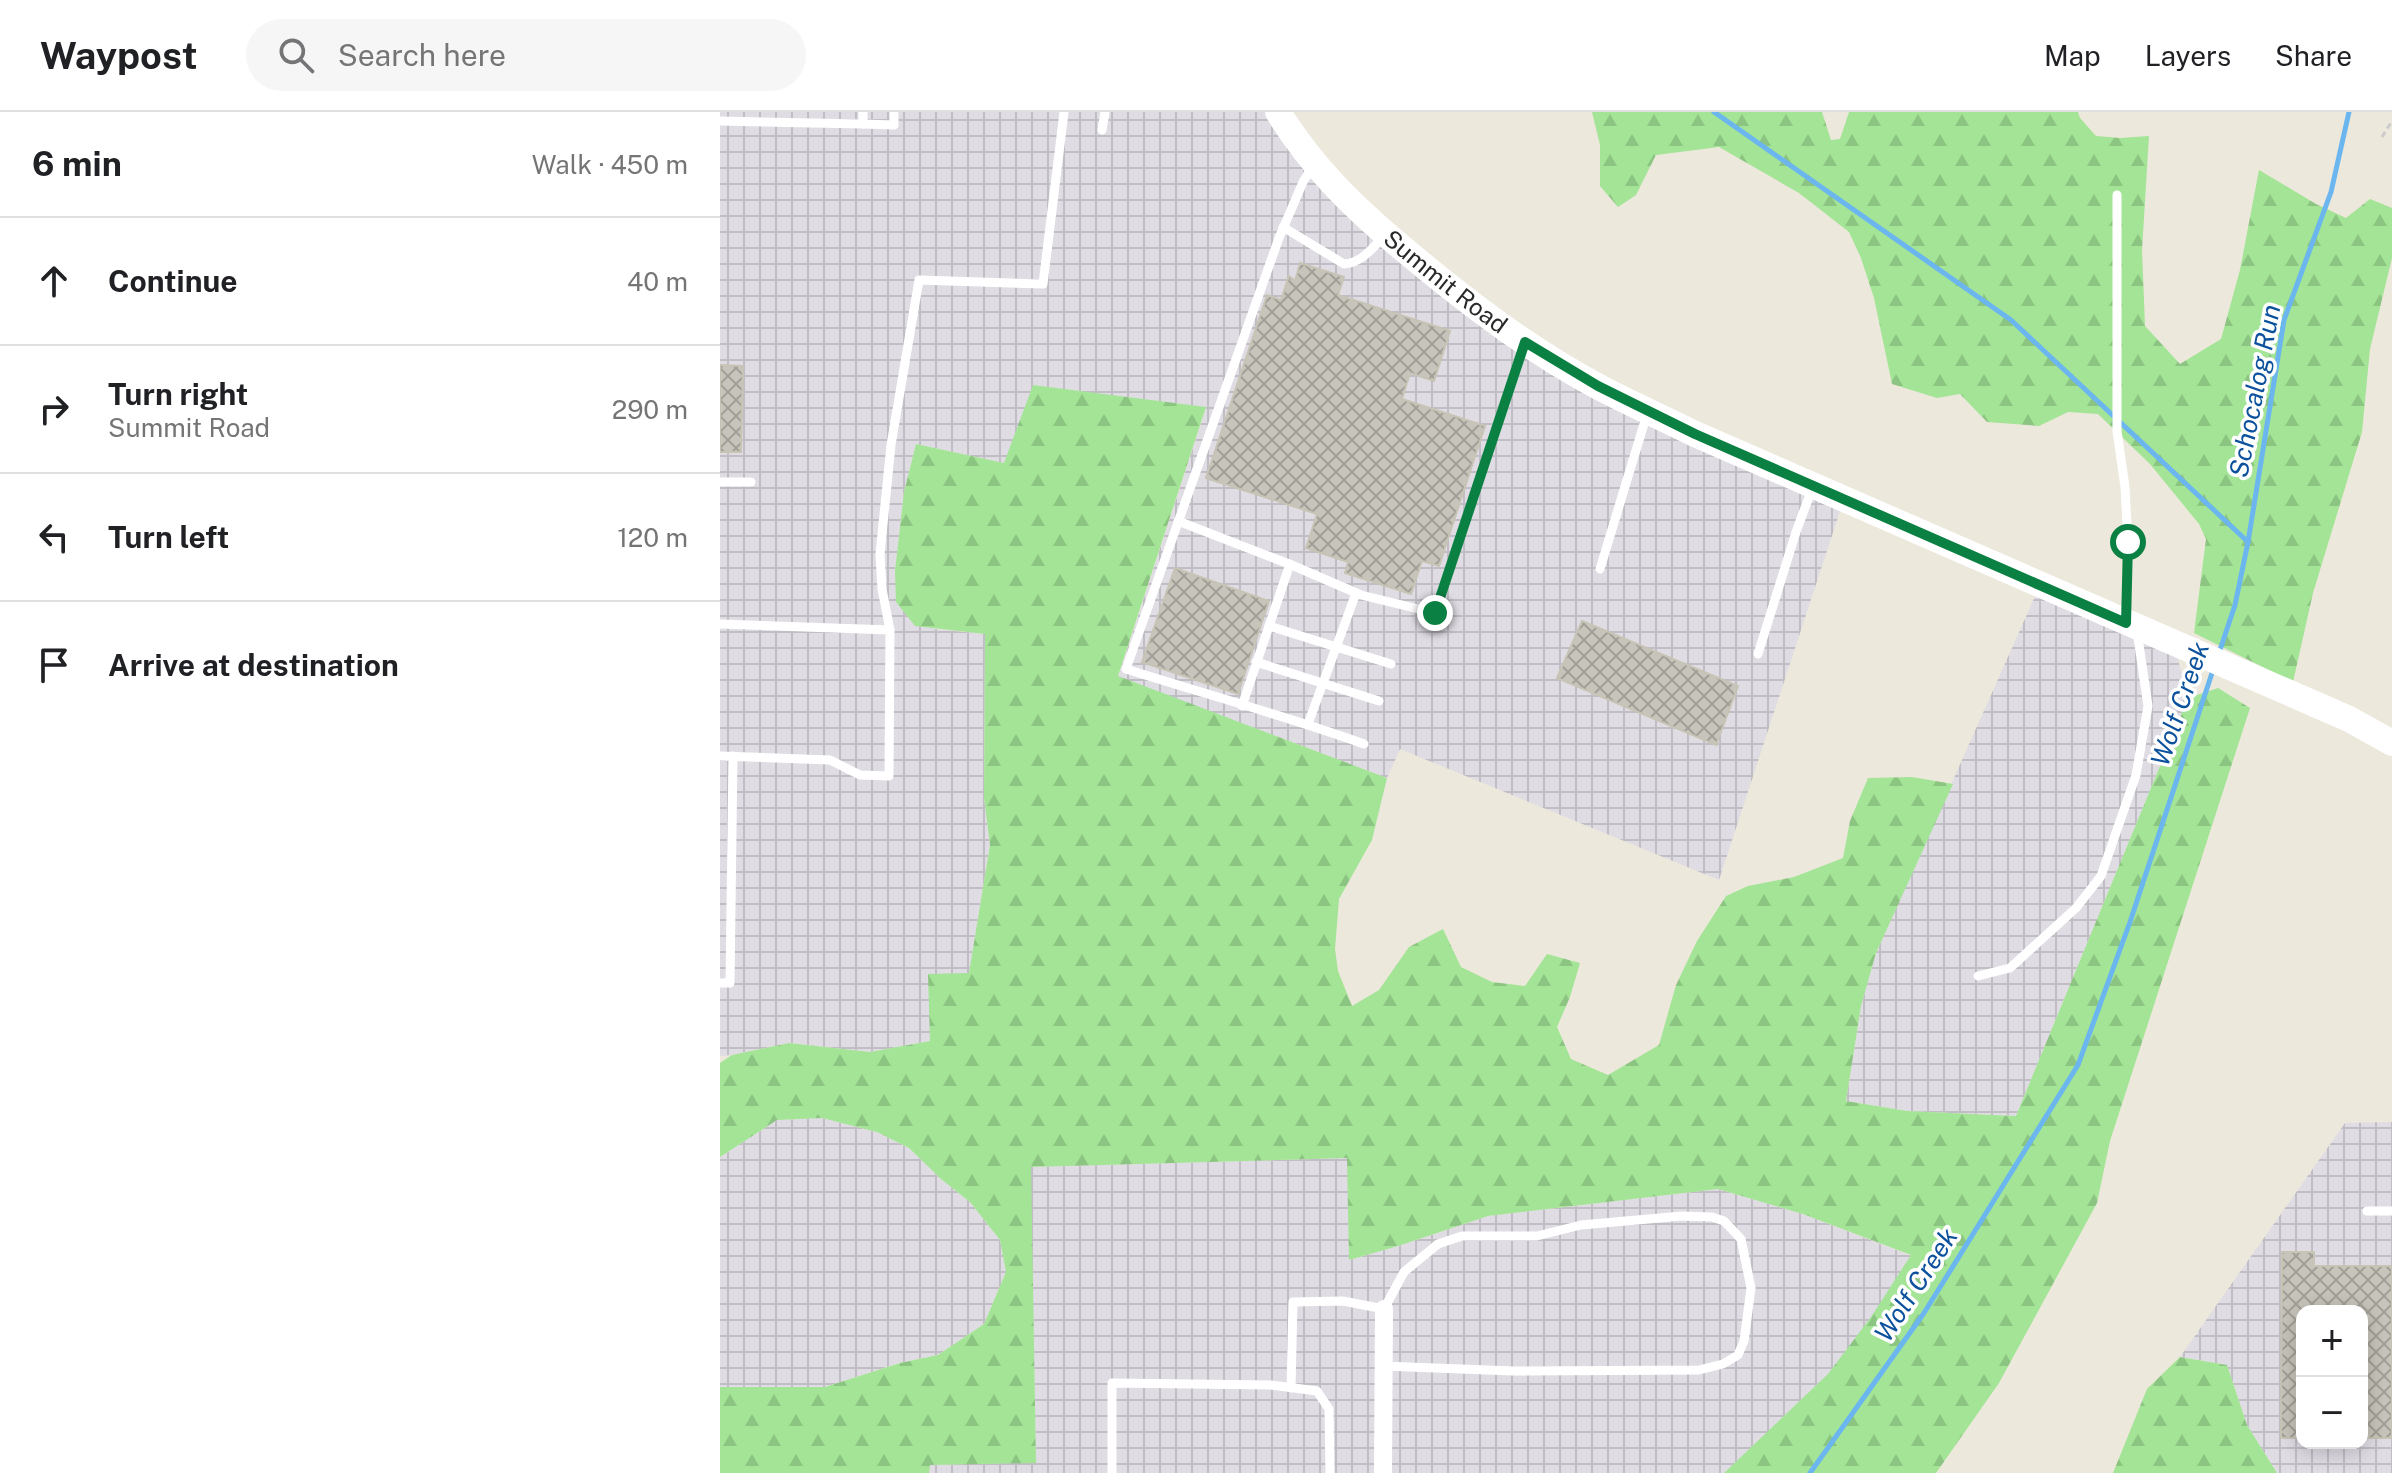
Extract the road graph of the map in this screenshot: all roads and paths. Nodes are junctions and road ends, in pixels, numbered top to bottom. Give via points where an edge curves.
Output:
1 (863, 112) edge
2 (894, 112) edge
3 (1064, 112) edge
4 (1105, 112) edge
5 (1278, 112) edge
6 (776, 117) edge
7 (720, 121) edge
8 (2392, 121) edge
9 (863, 124) junction
10 (1102, 130) dead end
11 (2382, 137) dead end
12 (1314, 164) junction
13 (2117, 195) dead end
14 (1283, 227) junction
15 (1386, 234) junction
16 (1525, 342) junction
17 (1648, 411) junction
18 (720, 482) edge
19 (751, 482) dead end
20 (1814, 486) junction
21 (1178, 521) junction
22 (1290, 564) junction
23 (1600, 569) dead end
24 (1356, 593) junction
25 (720, 624) edge
26 (1269, 626) junction
27 (2131, 626) junction
28 (890, 630) junction
29 (1336, 646) junction
30 (1758, 654) dead end
31 (1256, 662) junction
32 (1391, 664) dead end
33 (1322, 685) junction
34 (1379, 701) dead end
35 (1242, 706) junction
36 (1308, 724) junction
37 (2392, 743) edge
38 (1364, 744) dead end
39 (720, 756) edge
40 (733, 756) junction
41 (725, 802) edge
42 (1978, 976) dead end
43 (720, 983) edge
44 (2367, 1211) dead end
45 (2392, 1211) edge
46 (1384, 1309) junction
47 (1383, 1366) junction
48 (1291, 1388) junction
49 (1112, 1473) edge
50 (1330, 1473) edge
51 (1383, 1473) edge

1 - 9 lane
2 - 9 lane via 894,125
3 - 28 lane via 1043,284 919,280 891,445 880,554
4 - 10 lane
5 - 12 street, Summit Road
6 - 7 lane
6 - 9 lane
8 - 11 path
12 - 14 lane
12 - 15 street, Summit Road
13 - 27 lane via 2116,406
14 - 15 lane via 1344,264 1370,252
14 - 21 lane
15 - 16 street, Summit Road
16 - 17 street, Summit Road
16 - 24 lane via 1435,613
17 - 20 street, Summit Road
17 - 23 lane
18 - 19 lane
20 - 27 street, Summit Road
20 - 30 lane
21 - 22 lane
21 - 35 lane via 1126,669
22 - 24 lane
22 - 26 lane
24 - 29 lane
25 - 28 lane
26 - 29 lane
26 - 31 lane
27 - 37 street, Summit Road via 2349,719
27 - 42 lane via 2148,706 2136,775 2101,876 2076,908 2019,961
28 - 40 lane via 889,776 860,775 830,760
29 - 32 lane
29 - 33 lane
31 - 33 lane
31 - 35 lane
33 - 34 lane
33 - 36 lane
35 - 36 lane
36 - 38 lane
39 - 40 lane
40 - 41 lane
41 - 43 lane via 730,983
44 - 45 lane
46 - 47 street
46 - 47 lane via 1404,1272 1438,1244 1462,1236 1537,1236 1581,1225 1682,1216 1724,1221 1741,1239 1751,1288 1738,1355 1699,1370
46 - 48 lane via 1343,1301 1293,1302
47 - 51 street
48 - 49 lane via 1112,1383
48 - 50 lane via 1317,1391 1329,1409

